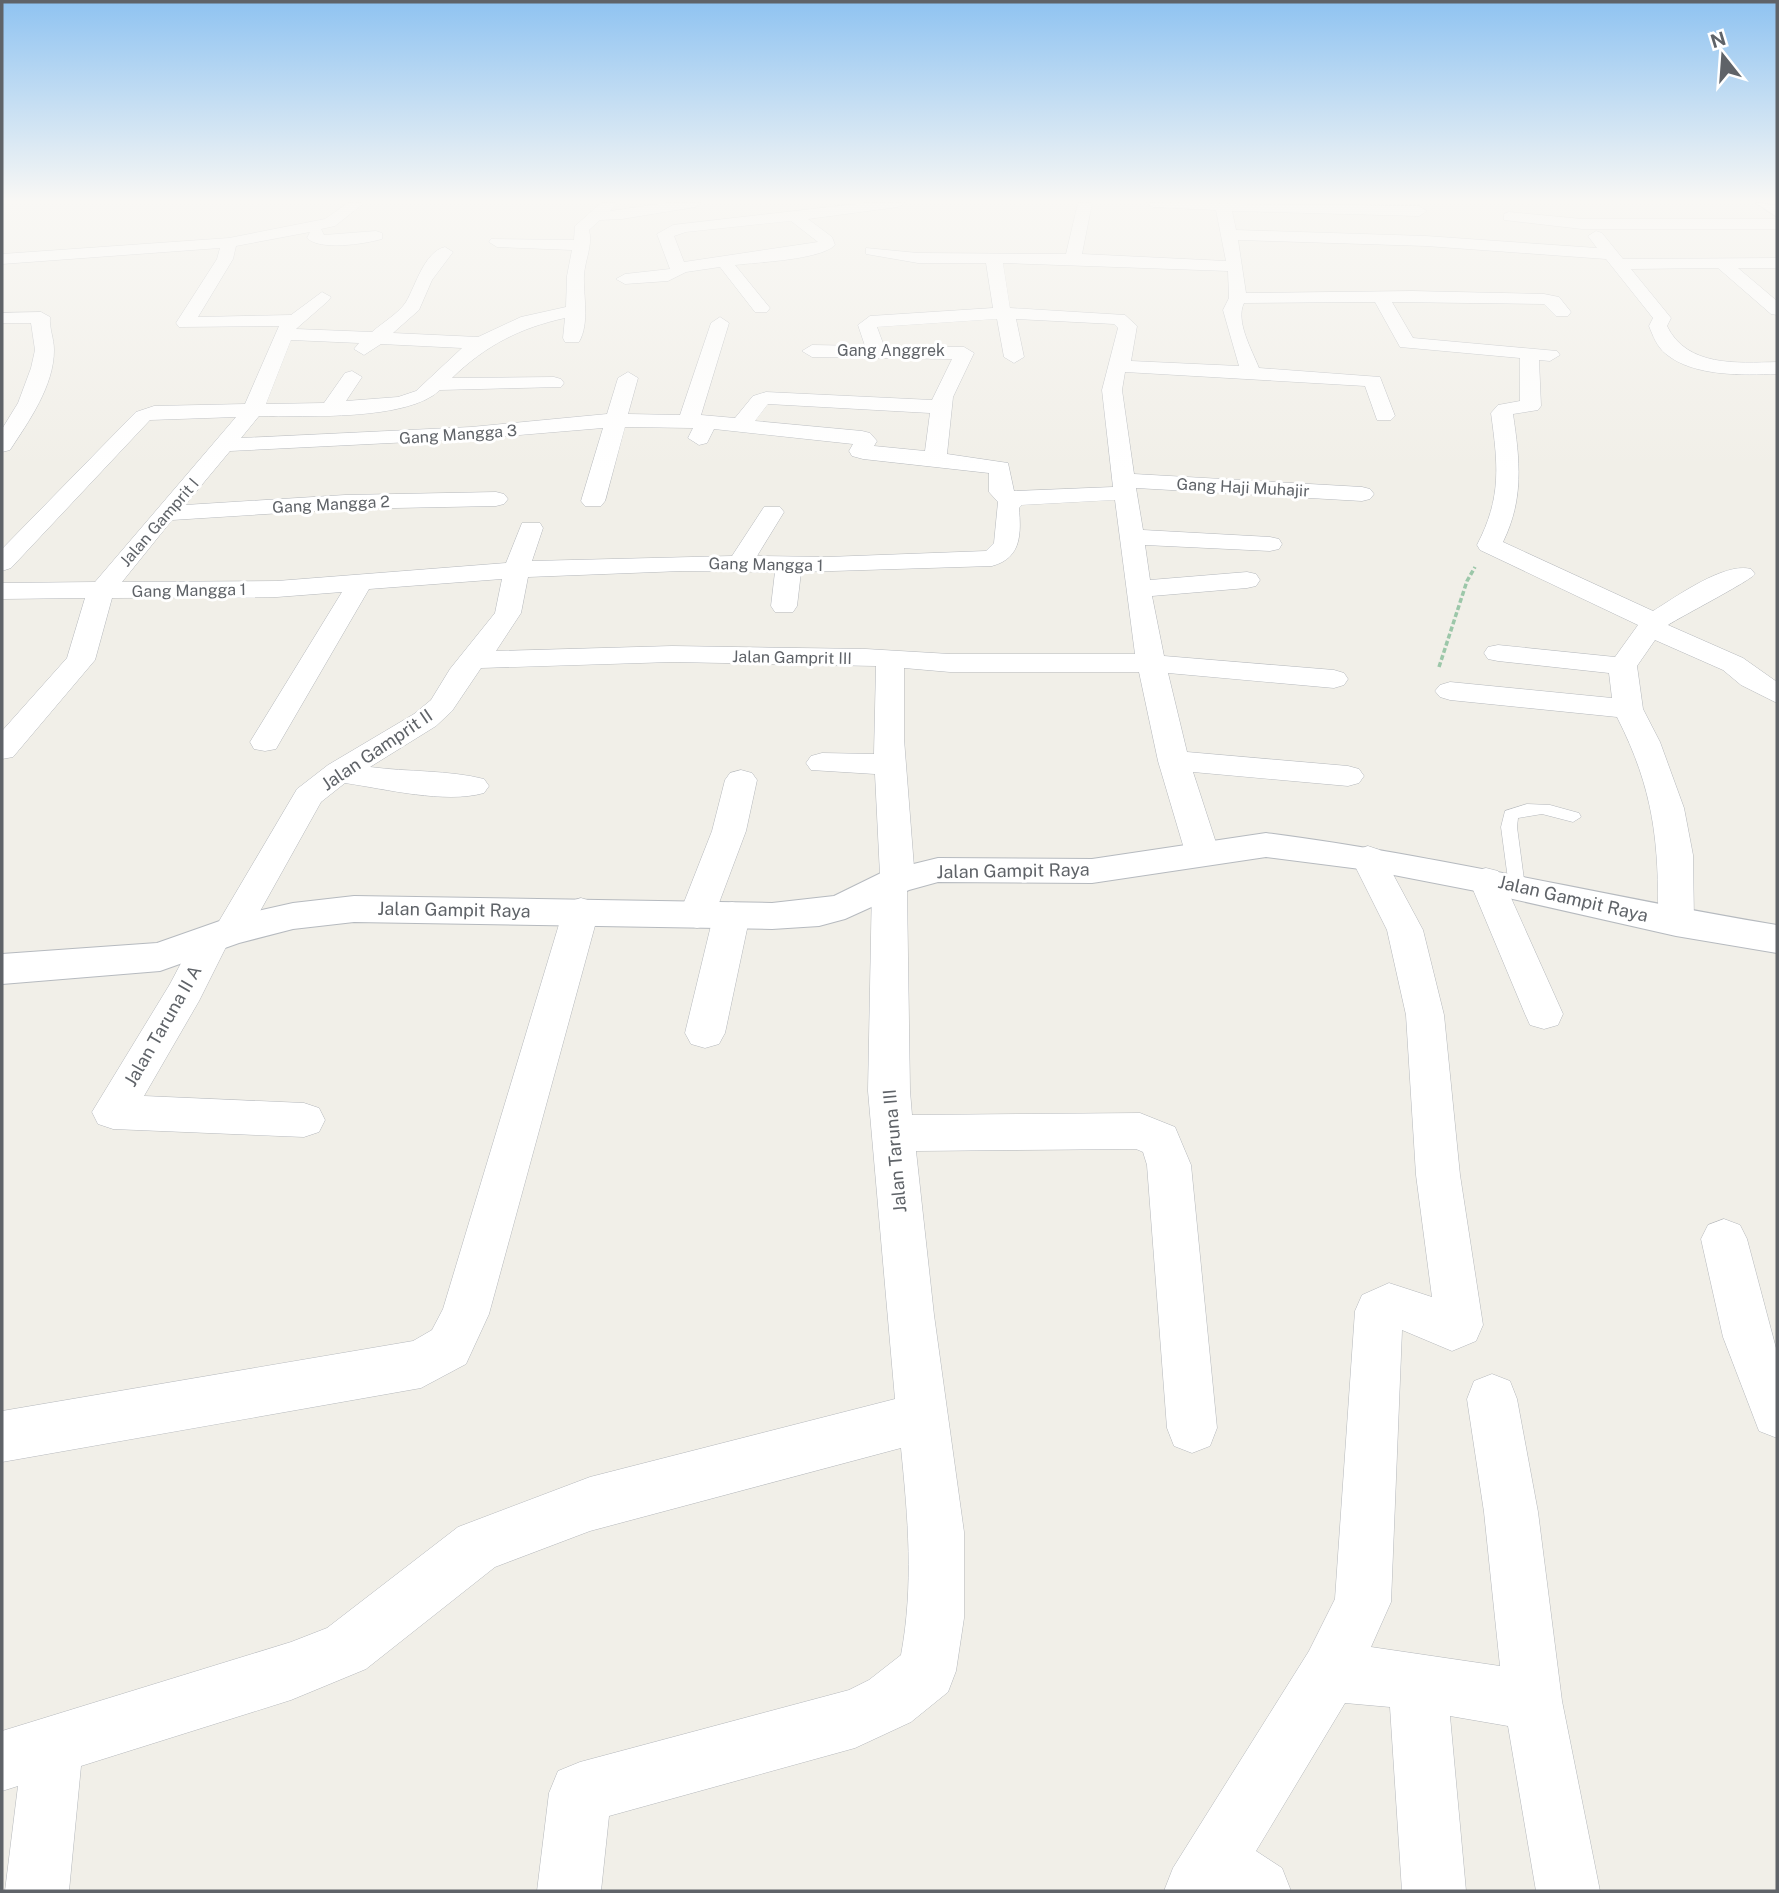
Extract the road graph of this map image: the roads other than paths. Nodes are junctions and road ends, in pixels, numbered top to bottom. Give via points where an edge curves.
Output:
1 (203, 291) edge
2 (419, 291) edge
3 (575, 291) edge
4 (748, 291) edge
5 (1000, 291) edge
6 (1238, 291) edge
7 (1640, 291) edge
8 (1755, 291) edge
9 (1381, 297) junction
10 (1238, 298) junction
11 (1478, 298) junction
12 (296, 300) dead end
13 (270, 302) dead end
14 (761, 308) dead end
15 (191, 309) junction
16 (575, 310) junction
17 (1777, 310) edge
18 (1562, 312) dead end
19 (1003, 313) junction
20 (2, 318) edge
21 (1662, 318) junction
22 (1495, 319) dead end
23 (720, 323) dead end
24 (289, 327) junction
25 (572, 338) dead end
26 (373, 340) junction
27 (480, 343) junction
28 (812, 351) dead end
29 (876, 351) junction
30 (1014, 357) dead end
31 (498, 358) dead end
32 (460, 359) junction
33 (1120, 366) junction
34 (1719, 366) junction
35 (1777, 369) edge
36 (1251, 373) junction
37 (628, 378) dead end
38 (554, 383) dead end
39 (436, 384) junction
40 (941, 407) junction
41 (330, 409) junction
42 (252, 412) junction
43 (1384, 416) dead end
44 (616, 420) junction
45 (742, 424) junction
46 (698, 427) junction
47 (2, 445) edge
48 (226, 445) junction
49 (935, 459) junction
50 (1125, 486) junction
51 (1362, 494) dead end
52 (496, 499) dead end
53 (593, 501) dead end
54 (1011, 502) junction
55 (772, 512) dead end
56 (166, 513) junction
57 (531, 528) dead end
58 (1131, 537) junction
59 (1270, 544) dead end
60 (2, 564) edge
61 (740, 565) junction
62 (789, 565) junction
63 (516, 571) junction
64 (1742, 574) dead end
65 (1247, 580) dead end
66 (359, 584) junction
67 (1138, 589) junction
68 (2, 591) edge
69 (102, 591) junction
70 (784, 606) dead end
71 (1652, 624) junction
72 (1498, 653) dead end
73 (473, 660) junction
74 (890, 660) junction
75 (1151, 663) junction
76 (1623, 666) junction
77 (1334, 679) dead end
78 (1450, 691) road end
79 (1777, 694) edge
80 (1628, 709) junction
81 (265, 742) dead end
82 (2, 750) edge
83 (1174, 761) junction
84 (822, 763) dead end
85 (891, 764) junction
86 (339, 772) junction
87 (1348, 776) dead end
88 (741, 780) dead end
89 (473, 786) dead end
90 (1573, 817) dead end
91 (1202, 852) junction
92 (1368, 858) junction
93 (894, 882) junction
94 (1501, 883) junction
95 (581, 911) junction
96 (715, 915) junction
97 (1676, 922) junction
98 (221, 936) junction
99 (1777, 939) edge
100 (2, 969) edge
101 (1544, 1014) dead end
102 (705, 1033) dead end
103 (304, 1120) dead end
104 (893, 1133) junction
105 (1724, 1239) dead end
106 (1492, 1399) dead end
107 (1777, 1413) edge
108 (922, 1416) junction
109 (1192, 1428) dead end
110 (2, 1437) edge
111 (1330, 1672) junction
112 (1417, 1681) junction
113 (1533, 1700) junction
114 (27, 1754) edge
115 (1223, 1881) edge
116 (37, 1891) edge
117 (569, 1891) edge
118 (1434, 1891) edge
119 (1568, 1891) edge

1 - 15 street
2 - 26 street via 413,306
3 - 16 street
4 - 14 street
5 - 19 street
6 - 10 street
7 - 21 street
8 - 17 street
9 - 10 street
9 - 11 street
9 - 71 street via 1407,348 1540,354 1531,406 1502,412 1511,484 1506,510 1489,545
10 - 36 street via 1232,310 1234,325
11 - 18 street via 1549,300
11 - 22 street
12 - 24 street, Jalan Gamprit I via 328,297
13 - 15 street
15 - 24 street via 185,320 190,325
16 - 25 street
16 - 27 street via 527,321
19 - 29 street via 870,322 867,325
19 - 30 street
19 - 33 street via 1119,319 1128,326
20 - 47 street via 39,315 46,352 29,406
21 - 34 street
21 - 34 street via 1658,326 1669,348
23 - 46 street
24 - 26 street
24 - 42 street, Jalan Gamprit I
26 - 27 street
26 - 41 street
27 - 32 street
28 - 29 street, Gang Anggrek
29 - 40 street, Gang Anggrek via 964,353
31 - 32 street
32 - 39 street
33 - 36 street
33 - 50 street via 1112,390
34 - 35 street
36 - 43 street via 1373,381
37 - 44 street
38 - 39 street
39 - 41 street via 401,403
40 - 45 street via 766,398
40 - 49 street, Gang Anggrek
41 - 42 street
42 - 48 street, Jalan Gamprit I
42 - 60 street via 154,412 139,419
44 - 46 street, Gang Mangga 3
44 - 48 street, Gang Mangga 3 via 471,433
44 - 53 street
45 - 46 street, Gang Mangga 3
45 - 49 street, Gang Mangga 3 via 862,438 866,441 863,452
48 - 56 street, Jalan Gamprit I
49 - 54 street via 1000,468 1000,492
50 - 51 street, Gang Haji Muhajir
50 - 54 street
50 - 58 street
52 - 56 street, Gang Mangga 2
54 - 62 street, Gang Mangga 1 via 1007,506 1008,544 992,558
55 - 61 street
56 - 69 street, Jalan Gamprit I
57 - 63 street, Jalan Gamprit II
58 - 59 street
58 - 67 street
61 - 62 street, Gang Mangga 1
61 - 63 street, Gang Mangga 1 via 669,563
62 - 70 street
63 - 66 street, Gang Mangga 1
63 - 73 street, Jalan Gamprit II via 508,613
64 - 71 street
65 - 67 street
66 - 69 street, Gang Mangga 1
66 - 81 street
67 - 75 street
68 - 69 street, Gang Mangga 1
69 - 82 street, Jalan Gamprit I via 81,660
71 - 76 street
71 - 79 street via 1733,664
72 - 76 street
73 - 74 street, Jalan Gamprit III via 672,654
73 - 86 street, Jalan Gamprit II via 442,705 425,720
74 - 75 street, Jalan Gamprit III
74 - 85 street
75 - 77 street, Jalan Gamprit III
75 - 83 street
76 - 80 street
78 - 80 street
80 - 97 street via 1645,741 1668,808 1676,855
83 - 87 street
83 - 91 street
84 - 85 street
85 - 93 street
86 - 89 street via 410,783
86 - 98 street, Jalan Gamprit II via 302,804
88 - 96 street
90 - 94 lane via 1539,807 1511,814
91 - 92 street, Jalan Gampit Raya via 1266,845
91 - 93 street, Jalan Gampit Raya via 1092,871 938,870
92 - 94 street, Jalan Gampit Raya
92 - 111 street via 1405,930 1425,1015 1438,1175 1459,1325 1452,1328 1398,1306 1379,1311 1363,1602
93 - 96 street, Jalan Gampit Raya via 819,914
93 - 104 street, Jalan Taruna III
94 - 97 street, Jalan Gampit Raya
94 - 101 street
95 - 96 street, Jalan Gampit Raya
95 - 98 street, Jalan Gampit Raya via 354,909 293,916
95 - 110 street via 464,1314 449,1347 421,1364
96 - 102 street
97 - 99 street, Jalan Gampit Raya
98 - 100 street, Jalan Gampit Raya via 160,957
98 - 103 street, Jalan Taruna II A via 113,1111
104 - 108 street, Jalan Taruna III
104 - 109 street via 1140,1131 1160,1140 1169,1166
105 - 107 street via 1747,1337
106 - 113 street via 1511,1512
108 - 114 street via 590,1504 477,1546 346,1649 291,1671
108 - 117 street, Jalan Taruna III via 937,1532 936,1618 927,1671 890,1701 855,1718 580,1793
111 - 112 street
111 - 115 street
112 - 113 street
112 - 118 street
113 - 119 street
114 - 116 street

